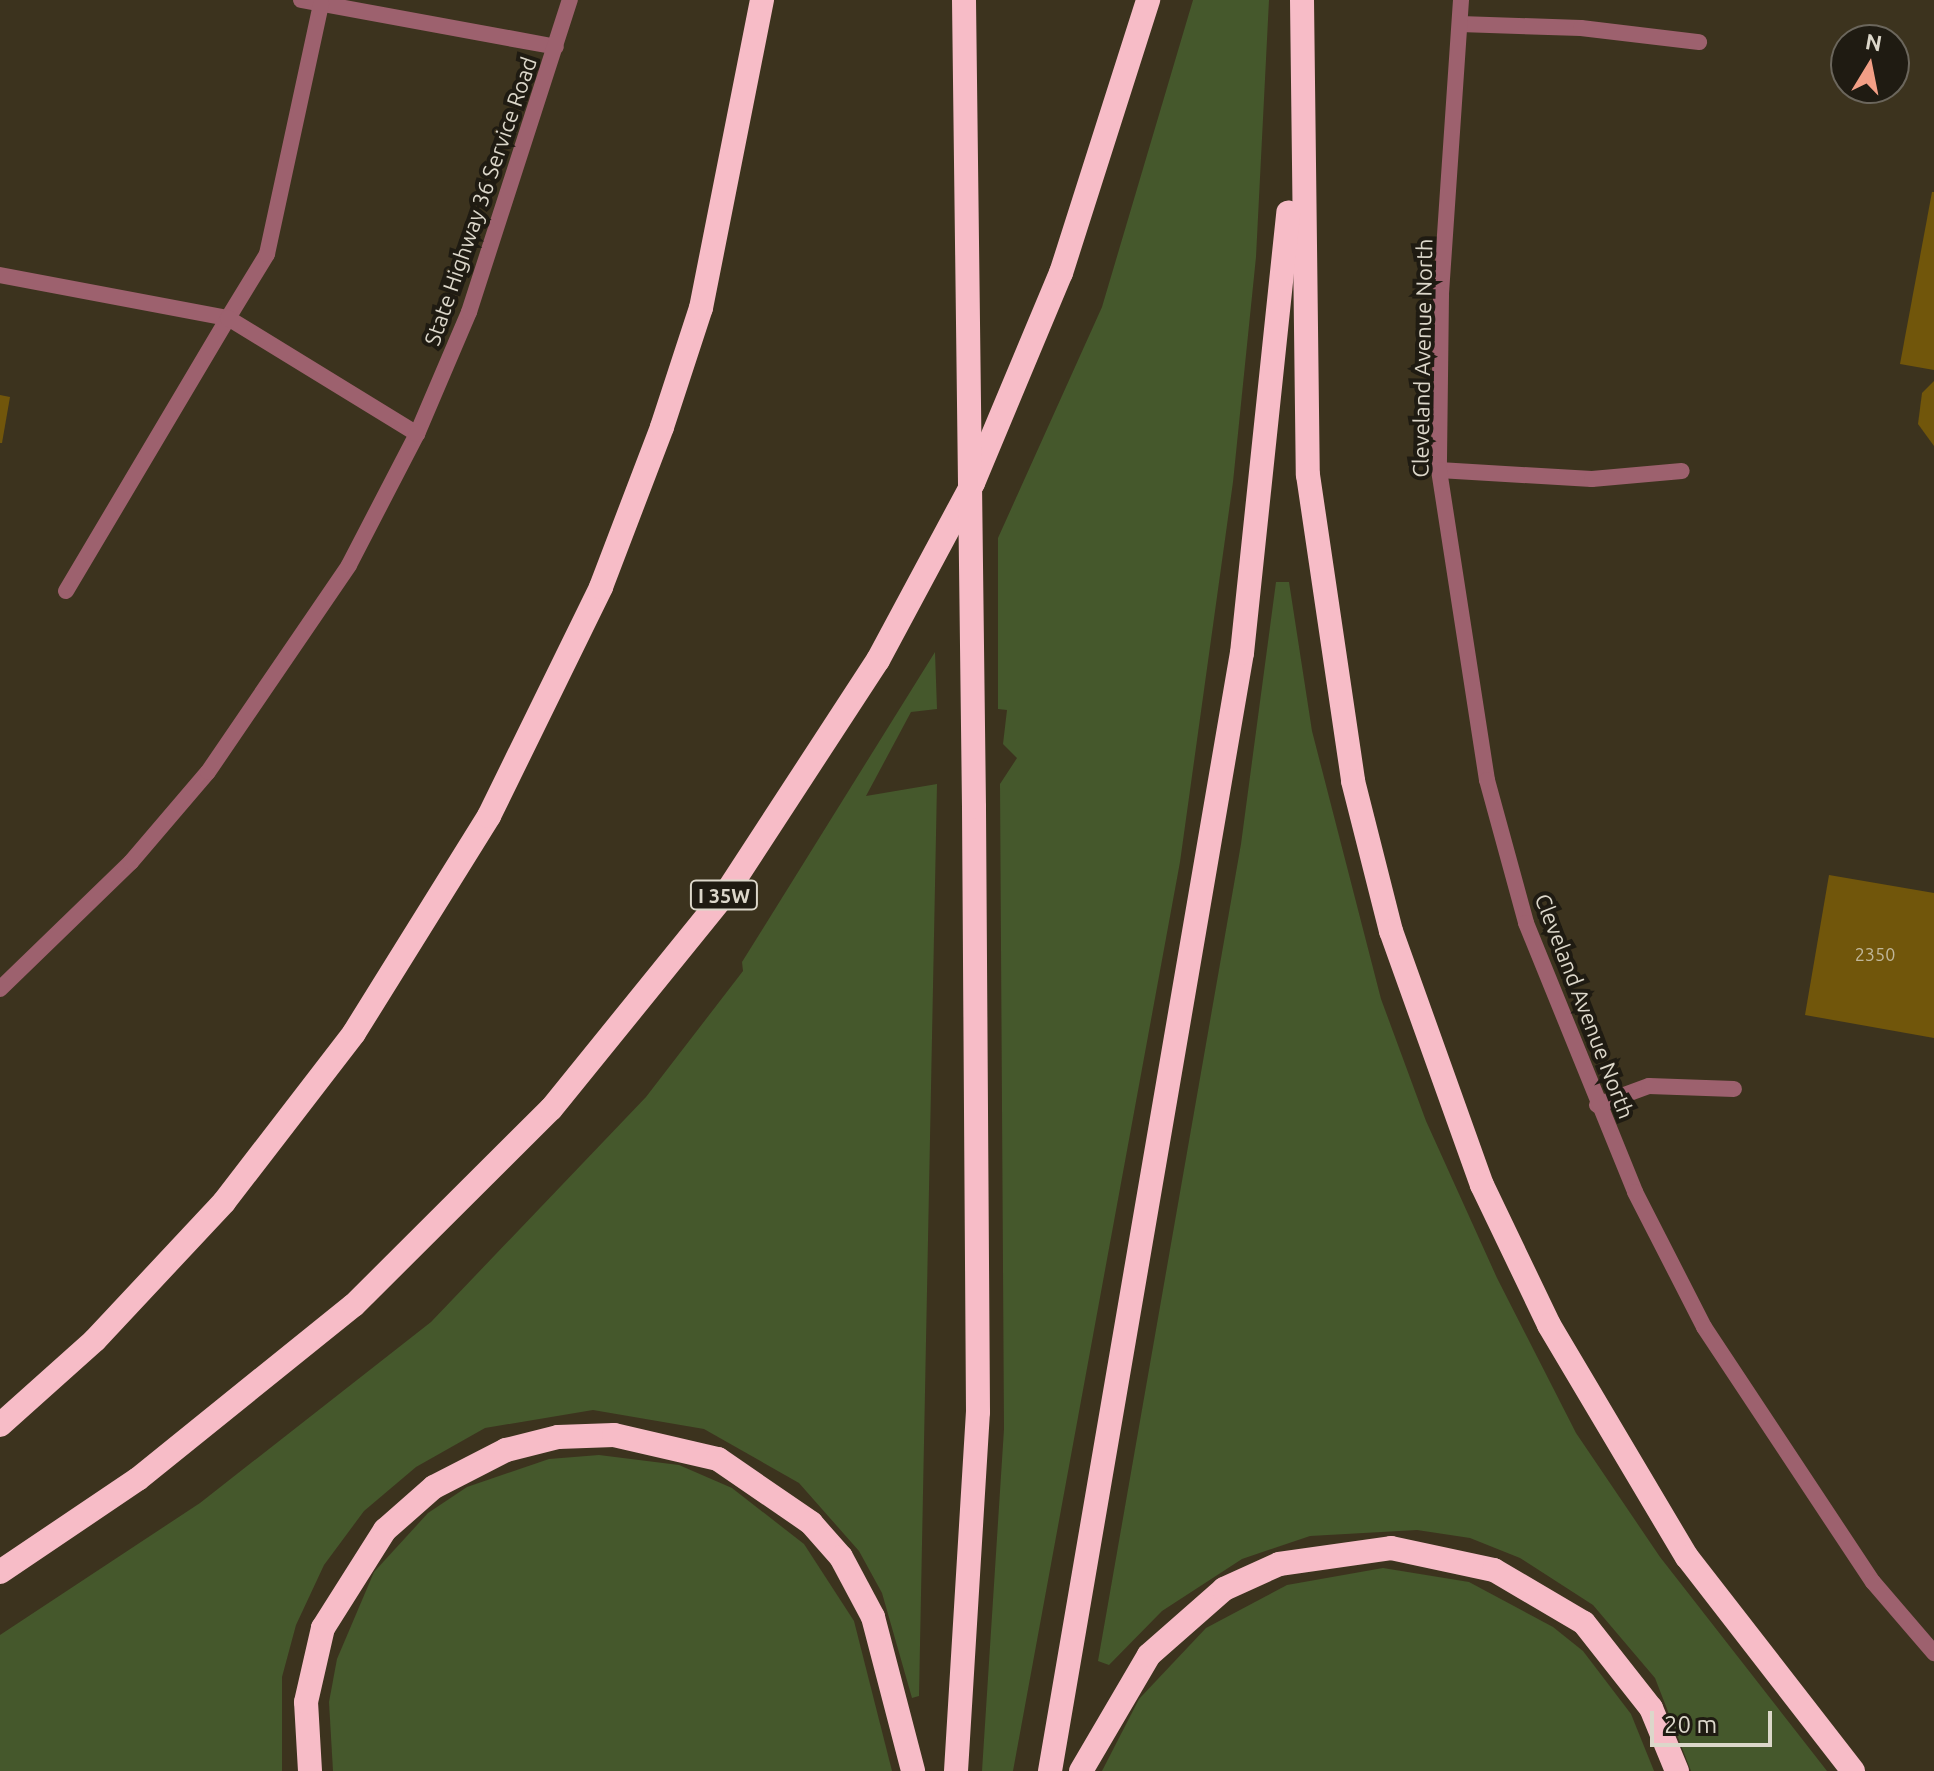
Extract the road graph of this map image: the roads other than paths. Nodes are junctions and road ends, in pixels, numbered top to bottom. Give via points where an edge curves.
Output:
1 (301, 0) edge
2 (570, 0) edge
3 (762, 0) edge
4 (964, 0) edge
5 (1148, 0) edge
6 (1461, 0) edge
7 (321, 4) junction
8 (1301, 6) edge
9 (1460, 24) junction
10 (1699, 42) dead end
11 (556, 47) junction
12 (0, 275) edge
13 (228, 318) junction
14 (417, 434) junction
15 (1439, 470) junction
16 (1682, 471) dead end
17 (66, 591) dead end
18 (0, 989) edge
19 (1734, 1089) dead end
20 (1597, 1105) junction
21 (0, 1425) edge
22 (0, 1572) edge
23 (1934, 1653) edge
24 (310, 1771) edge
25 (913, 1771) edge
26 (956, 1771) edge
27 (1050, 1771) edge
28 (1081, 1771) edge
29 (1677, 1771) edge
30 (1853, 1771) edge

1 - 7 street
2 - 11 street, State Highway 36 Service Road
3 - 21 highway via 701,308 662,427 601,587 489,816 354,1033 233,1191 95,1340
4 - 26 highway, bridge via 978,1412
5 - 22 highway, I 35W via 1061,273 973,483 878,660 726,893 551,1109 354,1305 138,1479
6 - 9 street, Cleveland Avenue North
7 - 11 street
7 - 13 street via 267,254
8 - 27 highway via 1274,382 1242,653
8 - 30 highway via 1308,475 1347,750 1391,931 1482,1185 1549,1325 1687,1557
9 - 10 street
9 - 15 street, Cleveland Avenue North via 1441,295
11 - 14 street, State Highway 36 Service Road via 484,271
12 - 13 street
13 - 14 street
13 - 17 street
14 - 18 street, State Highway 36 Service Road via 341,577 208,772 131,862
15 - 16 street via 1592,479
15 - 20 street, Cleveland Avenue North via 1487,780 1526,923
19 - 20 street via 1649,1086
20 - 23 street, Cleveland Avenue North via 1719,1352 1873,1582
24 - 25 highway via 306,1702 323,1628 385,1530 434,1487 506,1450 558,1437 614,1435 718,1459 767,1486 821,1534 873,1617
28 - 29 highway via 1149,1655 1224,1589 1279,1564 1391,1548 1494,1570 1584,1623 1651,1708

